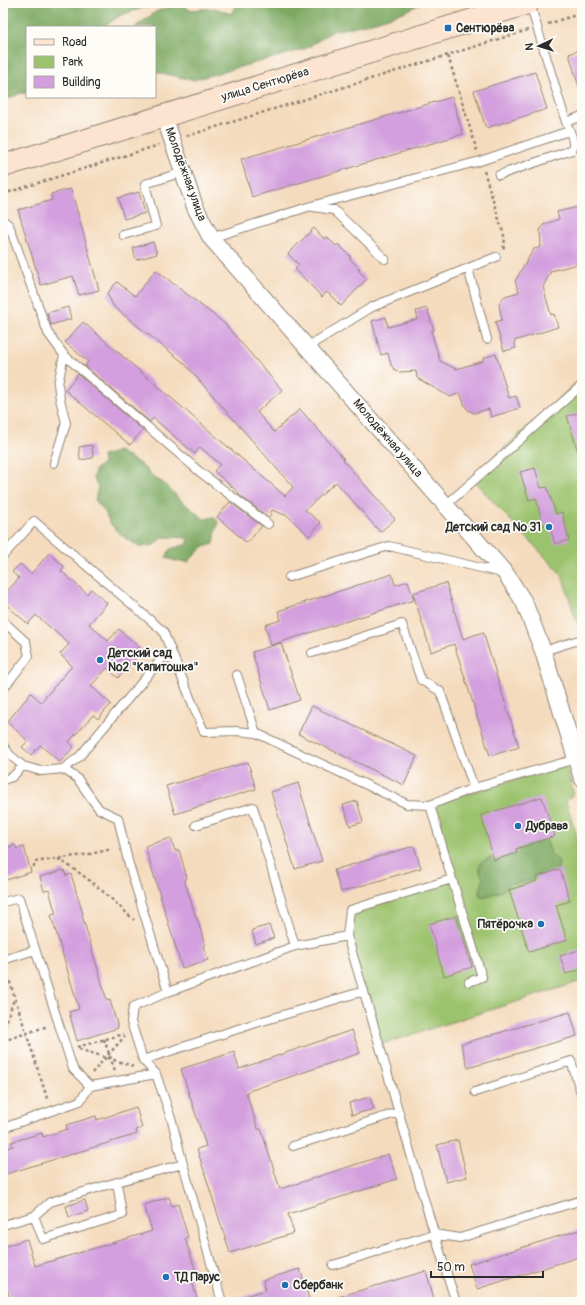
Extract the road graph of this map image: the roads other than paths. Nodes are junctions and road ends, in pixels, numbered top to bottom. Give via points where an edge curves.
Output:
1 (528, 3) edge
2 (164, 116) junction
3 (582, 116) edge
4 (566, 122) junction
5 (569, 131) junction
6 (3, 166) edge
7 (183, 172) junction
8 (499, 175) dead end
9 (311, 206) junction
10 (3, 220) edge
11 (123, 235) dead end
12 (211, 238) junction
13 (496, 257) dead end
14 (385, 259) dead end
15 (468, 268) junction
16 (487, 339) dead end
17 (307, 347) junction
18 (64, 355) junction
19 (582, 385) edge
20 (54, 463) dead end
21 (446, 505) junction
22 (268, 524) dead end
23 (3, 556) edge
24 (506, 574) junction
25 (288, 577) dead end
26 (3, 621) edge
27 (582, 639) edge
28 (543, 651) junction
29 (312, 653) dead end
30 (175, 661) junction
31 (237, 674) dead end
32 (3, 689) edge
33 (256, 733) junction
34 (3, 745) edge
35 (576, 759) junction
36 (23, 766) junction
37 (63, 769) junction
38 (582, 778) edge
39 (3, 780) edge
40 (474, 788) junction
41 (430, 805) junction
42 (196, 824) dead end
43 (452, 879) junction
44 (3, 902) edge
45 (347, 936) junction
46 (295, 946) junction
47 (35, 950) junction
48 (3, 960) edge
49 (469, 982) dead end
50 (364, 991) junction
51 (168, 992) junction
52 (144, 1060) junction
53 (156, 1074) junction
54 (88, 1084) junction
55 (475, 1092) dead end
56 (582, 1096) edge
57 (399, 1112) junction
58 (3, 1128) edge
59 (293, 1146) dead end
60 (182, 1164) junction
61 (116, 1182) junction
62 (582, 1200) edge
63 (34, 1216) junction
64 (3, 1225) edge
65 (434, 1234) junction
66 (333, 1265) dead end
67 (222, 1302) edge
68 (456, 1302) edge

1 - 2 main road, улица Сентюрёва
1 - 4 lane
2 - 6 main road, улица Сентюрёва
2 - 7 street, Молодёжная улица
3 - 4 lane
4 - 5 lane
5 - 8 lane via 574,147 572,150
5 - 9 lane via 480,161
7 - 11 lane via 145,184 156,226
7 - 12 street, Молодёжная улица via 195,206
9 - 12 lane
9 - 14 lane via 334,210
10 - 18 lane via 9,225 48,333
12 - 17 street, Молодёжная улица
13 - 15 lane
15 - 16 lane
15 - 17 lane via 372,307
17 - 21 street, Молодёжная улица
18 - 20 lane via 58,384 66,423
18 - 22 lane via 200,472
19 - 21 lane
21 - 24 street, Молодёжная улица
23 - 30 lane via 34,521 163,631
24 - 25 lane via 389,546
24 - 28 street, Молодёжная улица via 524,602
26 - 32 lane via 26,642 29,656
27 - 28 lane
28 - 35 street, Молодёжная улица
29 - 40 lane via 402,624 421,680 440,691
30 - 33 lane via 204,732
30 - 37 lane via 163,657 79,757
31 - 33 lane
33 - 41 lane via 407,804
34 - 36 lane
35 - 38 street, Молодёжная улица
35 - 40 lane
36 - 37 lane via 41,771
36 - 39 lane via 12,777
37 - 51 lane via 77,778 99,809 118,818 128,861
40 - 41 lane
41 - 43 lane
42 - 46 lane via 253,807
43 - 45 lane via 350,910
43 - 49 lane via 482,977
44 - 47 lane via 19,898
45 - 46 lane
45 - 50 lane
46 - 51 lane
47 - 48 lane
47 - 54 lane via 73,1069
50 - 52 lane via 256,1022
50 - 57 lane
51 - 52 lane via 133,1007 131,1022
52 - 53 lane
53 - 54 lane
53 - 60 lane via 172,1121
54 - 58 lane via 80,1101
55 - 56 lane via 571,1061
57 - 59 lane
57 - 65 lane
60 - 61 lane
60 - 67 lane
61 - 63 lane via 50,1202
61 - 63 lane via 122,1215 42,1239
62 - 65 lane via 460,1238
63 - 64 lane
65 - 66 lane
65 - 68 lane

